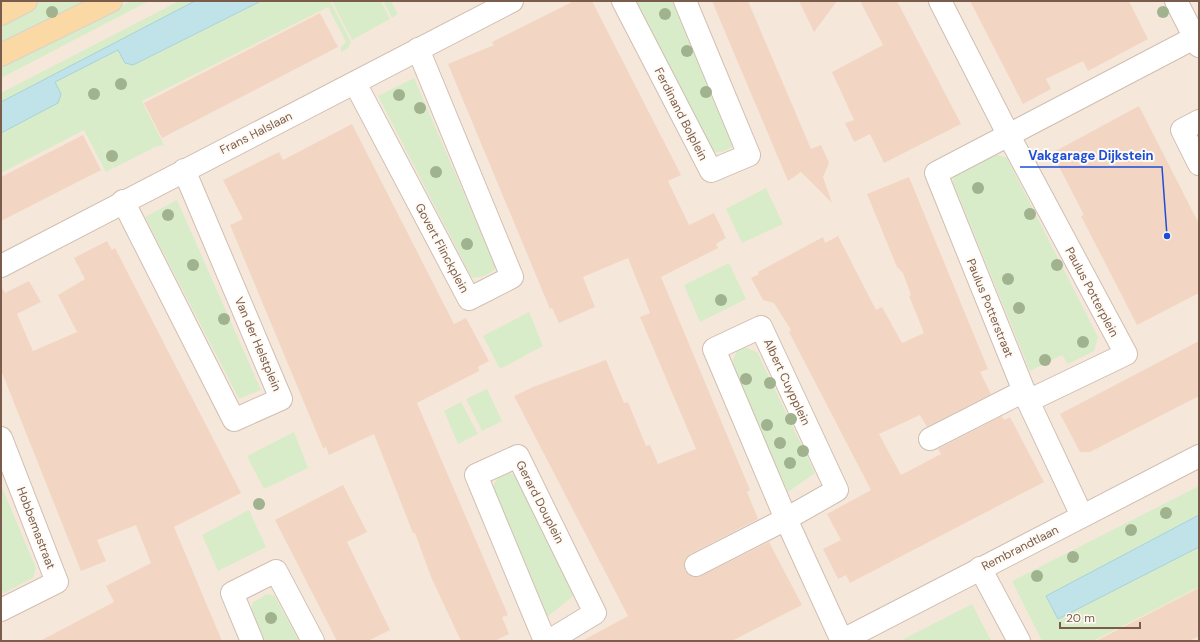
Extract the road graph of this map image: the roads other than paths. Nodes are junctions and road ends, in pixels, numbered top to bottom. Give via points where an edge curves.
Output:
1 (26, 1) edge
2 (111, 1) edge
3 (512, 1) edge
4 (623, 1) edge
5 (685, 1) edge
6 (940, 1) edge
7 (1176, 1) edge
8 (1, 14) edge
9 (1197, 42) edge
10 (418, 49) junction
11 (1, 55) edge
12 (355, 82) junction
13 (1199, 121) edge
14 (1008, 134) junction
15 (1199, 164) edge
16 (184, 170) junction
17 (123, 201) junction
18 (1, 266) edge
19 (1026, 396) junction
20 (1, 438) edge
21 (930, 440) dead end
22 (1199, 456) edge
23 (1082, 516) junction
24 (786, 519) junction
25 (696, 565) dead end
26 (980, 568) junction
27 (1, 610) edge
28 (252, 641) edge
29 (313, 641) edge
30 (544, 641) edge
31 (549, 641) edge
32 (842, 641) edge
33 (1019, 641) edge

1 - 8 main road
2 - 11 main road
3 - 10 street, Frans Halslaan
4 - 5 street, Ferdinand Bolplein via 711,171 749,155
6 - 14 street
7 - 9 street
9 - 14 street, Paulus Potterstraat
10 - 12 street, Frans Halslaan
10 - 12 street, Govert Flinckplein via 512,277 469,299
12 - 16 street, Frans Halslaan
13 - 15 street via 1182,130
14 - 19 street, Paulus Potterstraat via 936,173
14 - 19 street, Paulus Potterplein via 1126,354
16 - 17 street, Frans Halslaan
16 - 17 street, Van der Helstplein via 281,399 234,420
17 - 18 street, Frans Halslaan
19 - 21 street, Paulus Potterplein
19 - 23 street, Paulus Potterstraat
20 - 27 street, Hobbemastraat via 57,582
22 - 23 street, Rembrandtlaan
23 - 26 street, Rembrandtlaan
24 - 24 street, Albert Cuypplein via 714,349 761,327 837,490
24 - 25 street, Albert Cuypplein
24 - 32 street, Albert Cuypplein
26 - 32 street, Rembrandtlaan
26 - 33 street
28 - 29 street via 232,593 276,571
30 - 31 street, Gerard Douplein via 476,475 518,456 595,613

